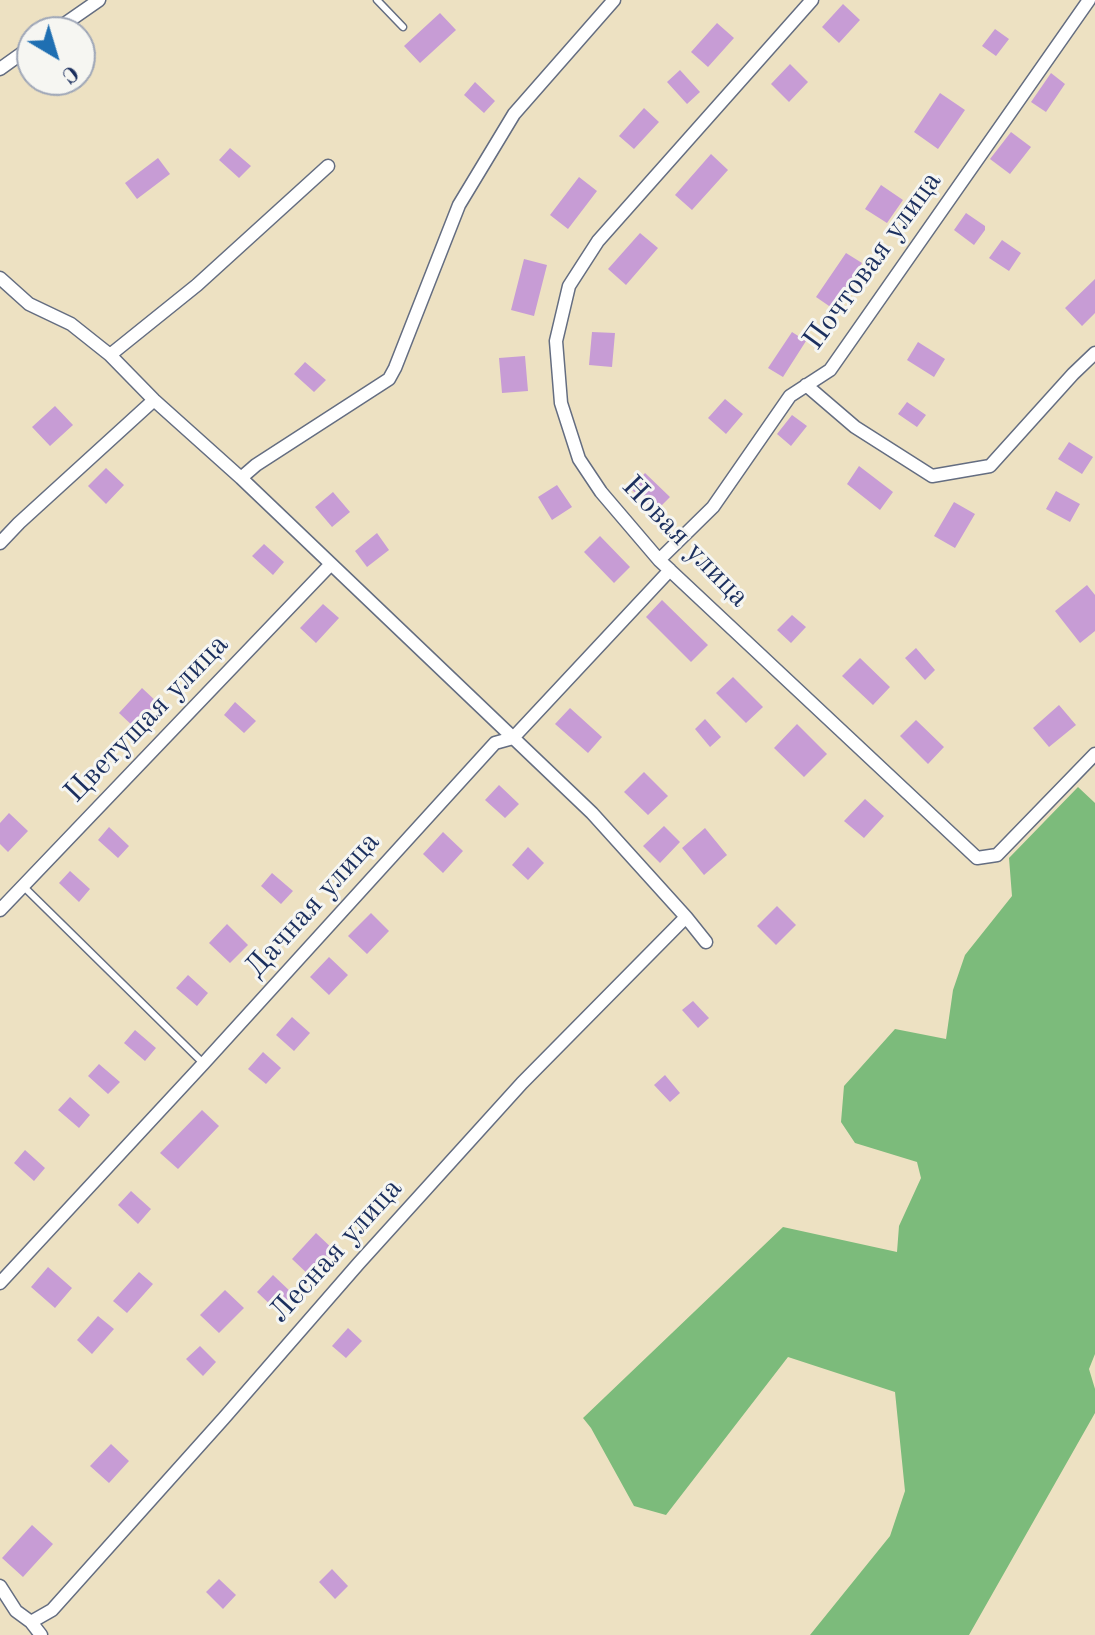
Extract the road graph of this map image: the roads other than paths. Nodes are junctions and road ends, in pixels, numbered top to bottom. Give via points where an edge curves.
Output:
1 (99, 0) edge
2 (377, 0) edge
3 (614, 0) edge
4 (812, 0) edge
5 (1089, 0) edge
6 (76, 16) edge
7 (403, 27) dead end
8 (328, 166) dead end
9 (0, 278) edge
10 (1095, 353) edge
11 (110, 355) junction
12 (806, 385) junction
13 (154, 400) junction
14 (241, 478) junction
15 (0, 543) edge
16 (659, 560) junction
17 (331, 564) junction
18 (670, 570) junction
19 (513, 738) junction
20 (1095, 754) edge
21 (23, 886) junction
22 (0, 910) edge
23 (686, 917) junction
24 (706, 942) dead end
25 (204, 1063) junction
26 (0, 1283) edge
27 (0, 1586) edge
28 (31, 1622) junction
29 (41, 1635) edge

1 - 6 street
2 - 7 lane
3 - 14 street via 501,133 459,205 389,379
4 - 16 street, Новая улица via 598,241 569,286 556,341 561,403 579,459
5 - 12 street, Почтовая улица via 830,370
8 - 11 street via 197,285
9 - 11 street via 29,304 71,324
10 - 12 street via 990,466 932,476 855,427
11 - 13 street
12 - 16 street, Почтовая улица via 790,396 713,507
13 - 14 street
13 - 15 street
14 - 17 street
16 - 18 street
17 - 19 street
17 - 21 street, Цветущая улица
18 - 19 street, Дачная улица
18 - 20 street, Новая улица via 977,858 997,855
19 - 23 street via 592,813
19 - 25 street, Дачная улица via 495,743
21 - 22 street, Цветущая улица
21 - 25 lane
23 - 24 street
23 - 28 street, Лесная улица via 522,1083 52,1610
25 - 26 street, Дачная улица
27 - 28 street via 16,1611
28 - 29 street

